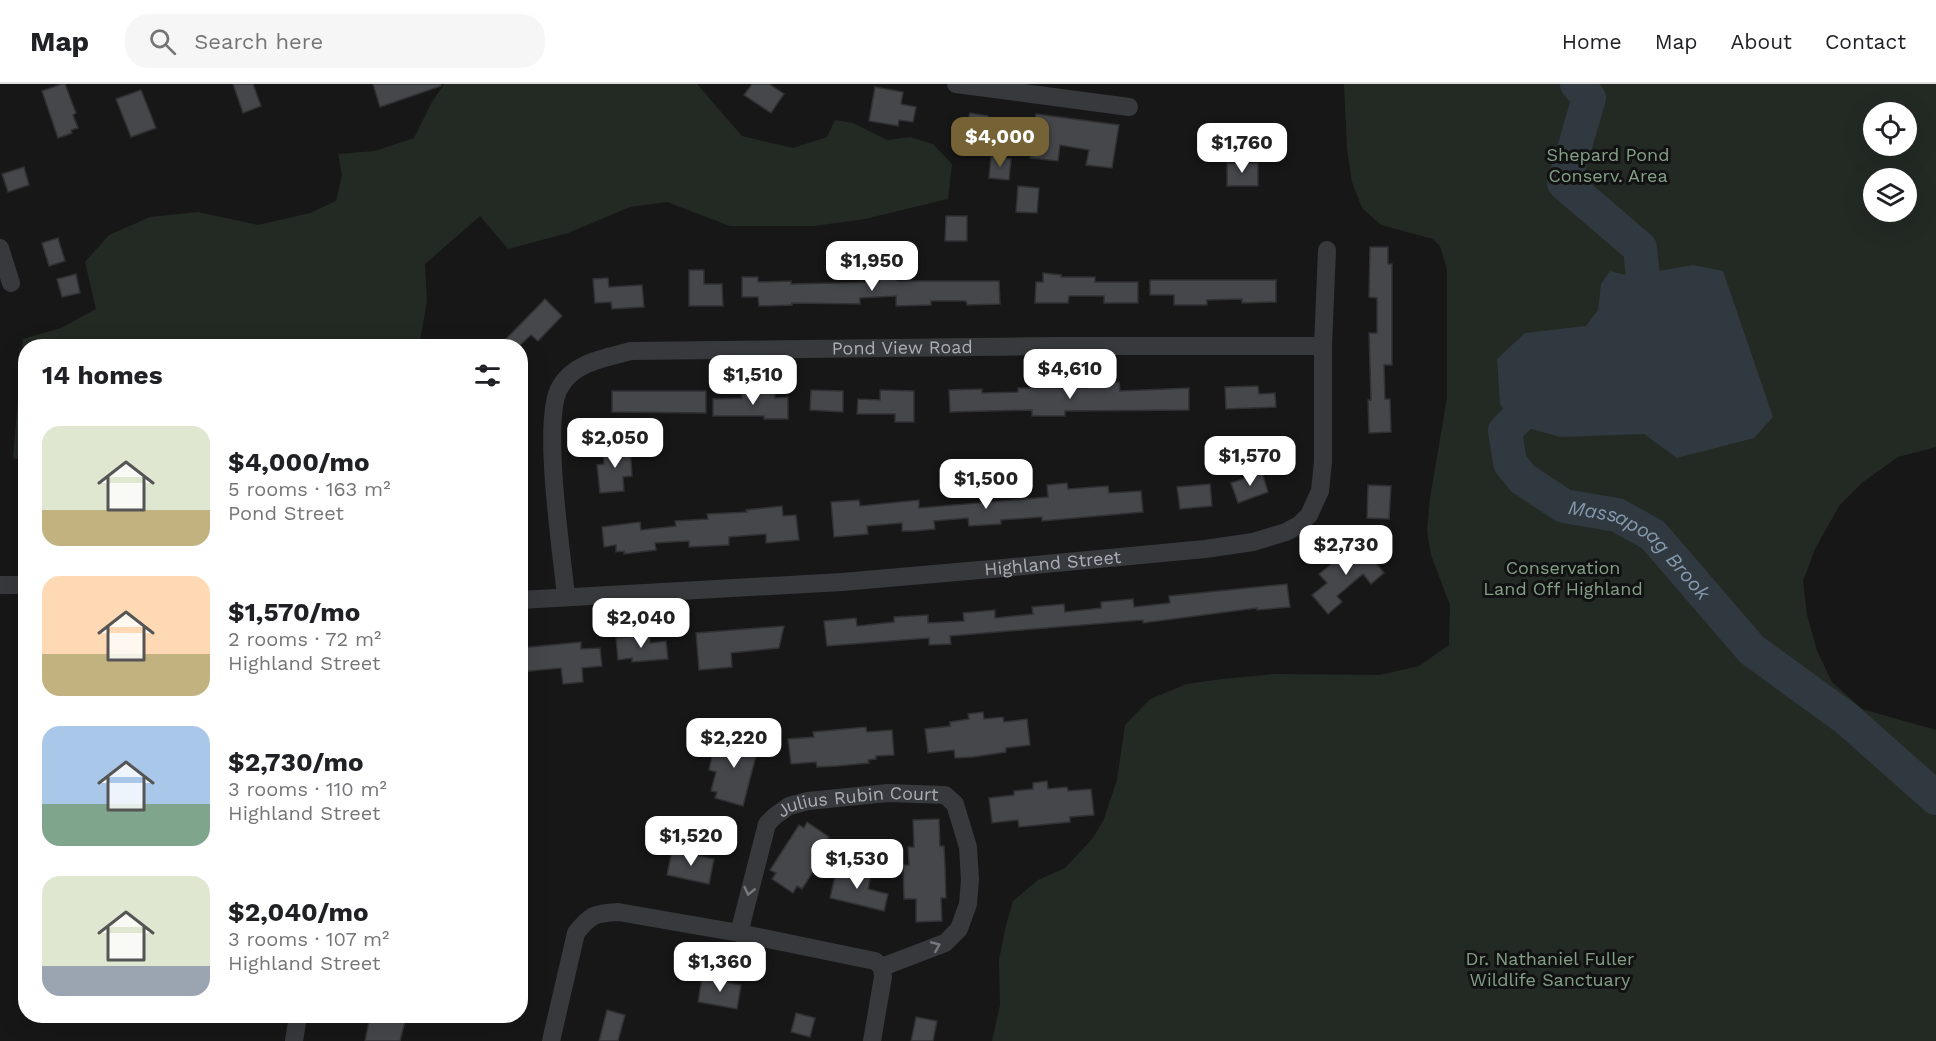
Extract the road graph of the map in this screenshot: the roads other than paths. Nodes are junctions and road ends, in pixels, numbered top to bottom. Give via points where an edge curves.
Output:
1 (956, 84) edge
2 (1129, 106) dead end
3 (0, 248) edge
4 (1327, 250) dead end
5 (11, 283) dead end
6 (1323, 346) junction
7 (0, 585) edge
8 (18, 585) edge
9 (566, 596) junction
10 (528, 599) edge
11 (739, 933) junction
12 (882, 967) junction
13 (297, 1023) edge
14 (294, 1041) edge
15 (551, 1041) edge
16 (872, 1041) edge

1 - 2 street
3 - 5 street
4 - 6 street, Highland Street
6 - 9 street, Highland Street via 1320,490 1304,520 1278,536 1205,549 888,578
6 - 9 street, Pond View Road via 631,351 600,359 579,367 560,386 553,404 551,433
7 - 8 street
9 - 10 street, Highland Street
11 - 12 street via 874,961
12 -> 11 street, Julius Rubin Court via 945,943 959,929 968,904 968,847 955,804 945,795 888,793 789,806 767,824
11 - 15 street via 599,912 576,933
12 - 16 street
13 - 14 street

